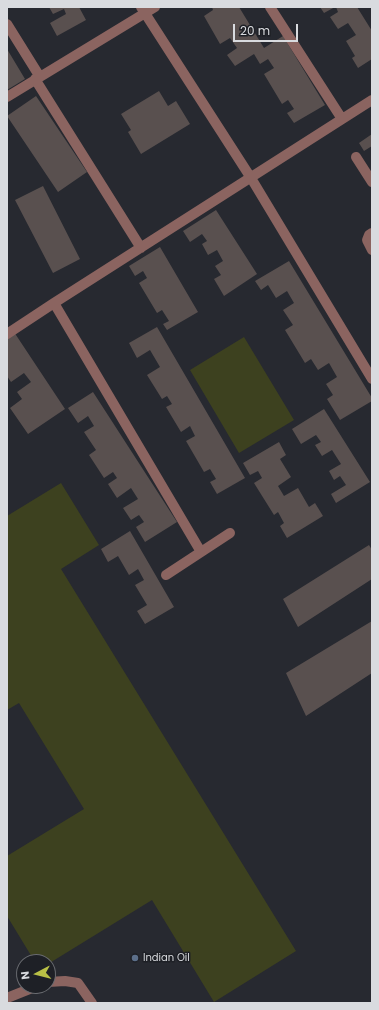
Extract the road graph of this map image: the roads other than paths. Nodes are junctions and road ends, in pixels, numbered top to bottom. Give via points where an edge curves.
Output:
1 (155, 7) edge
2 (270, 7) edge
3 (143, 10) edge
4 (7, 24) edge
5 (37, 78) junction
6 (7, 96) edge
7 (372, 100) edge
8 (342, 119) junction
9 (356, 158) dead end
10 (251, 178) junction
11 (372, 182) edge
12 (372, 233) edge
13 (141, 248) junction
14 (372, 250) edge
15 (54, 303) junction
16 (7, 334) edge
17 (372, 379) edge
18 (230, 533) dead end
19 (202, 552) junction
20 (166, 575) dead end
21 (56, 982) edge
22 (17, 994) edge
23 (7, 998) edge
24 (92, 1003) edge

1 - 3 street
2 - 8 street
3 - 5 street
3 - 10 street
4 - 5 street
5 - 6 street
5 - 13 street
7 - 8 street
8 - 10 street
9 - 11 street
10 - 13 street
10 - 17 street
12 - 14 street via 367,240
13 - 15 street
15 - 16 street
15 - 19 street
18 - 19 street
19 - 20 street
21 - 24 street via 78,983
22 - 23 street

